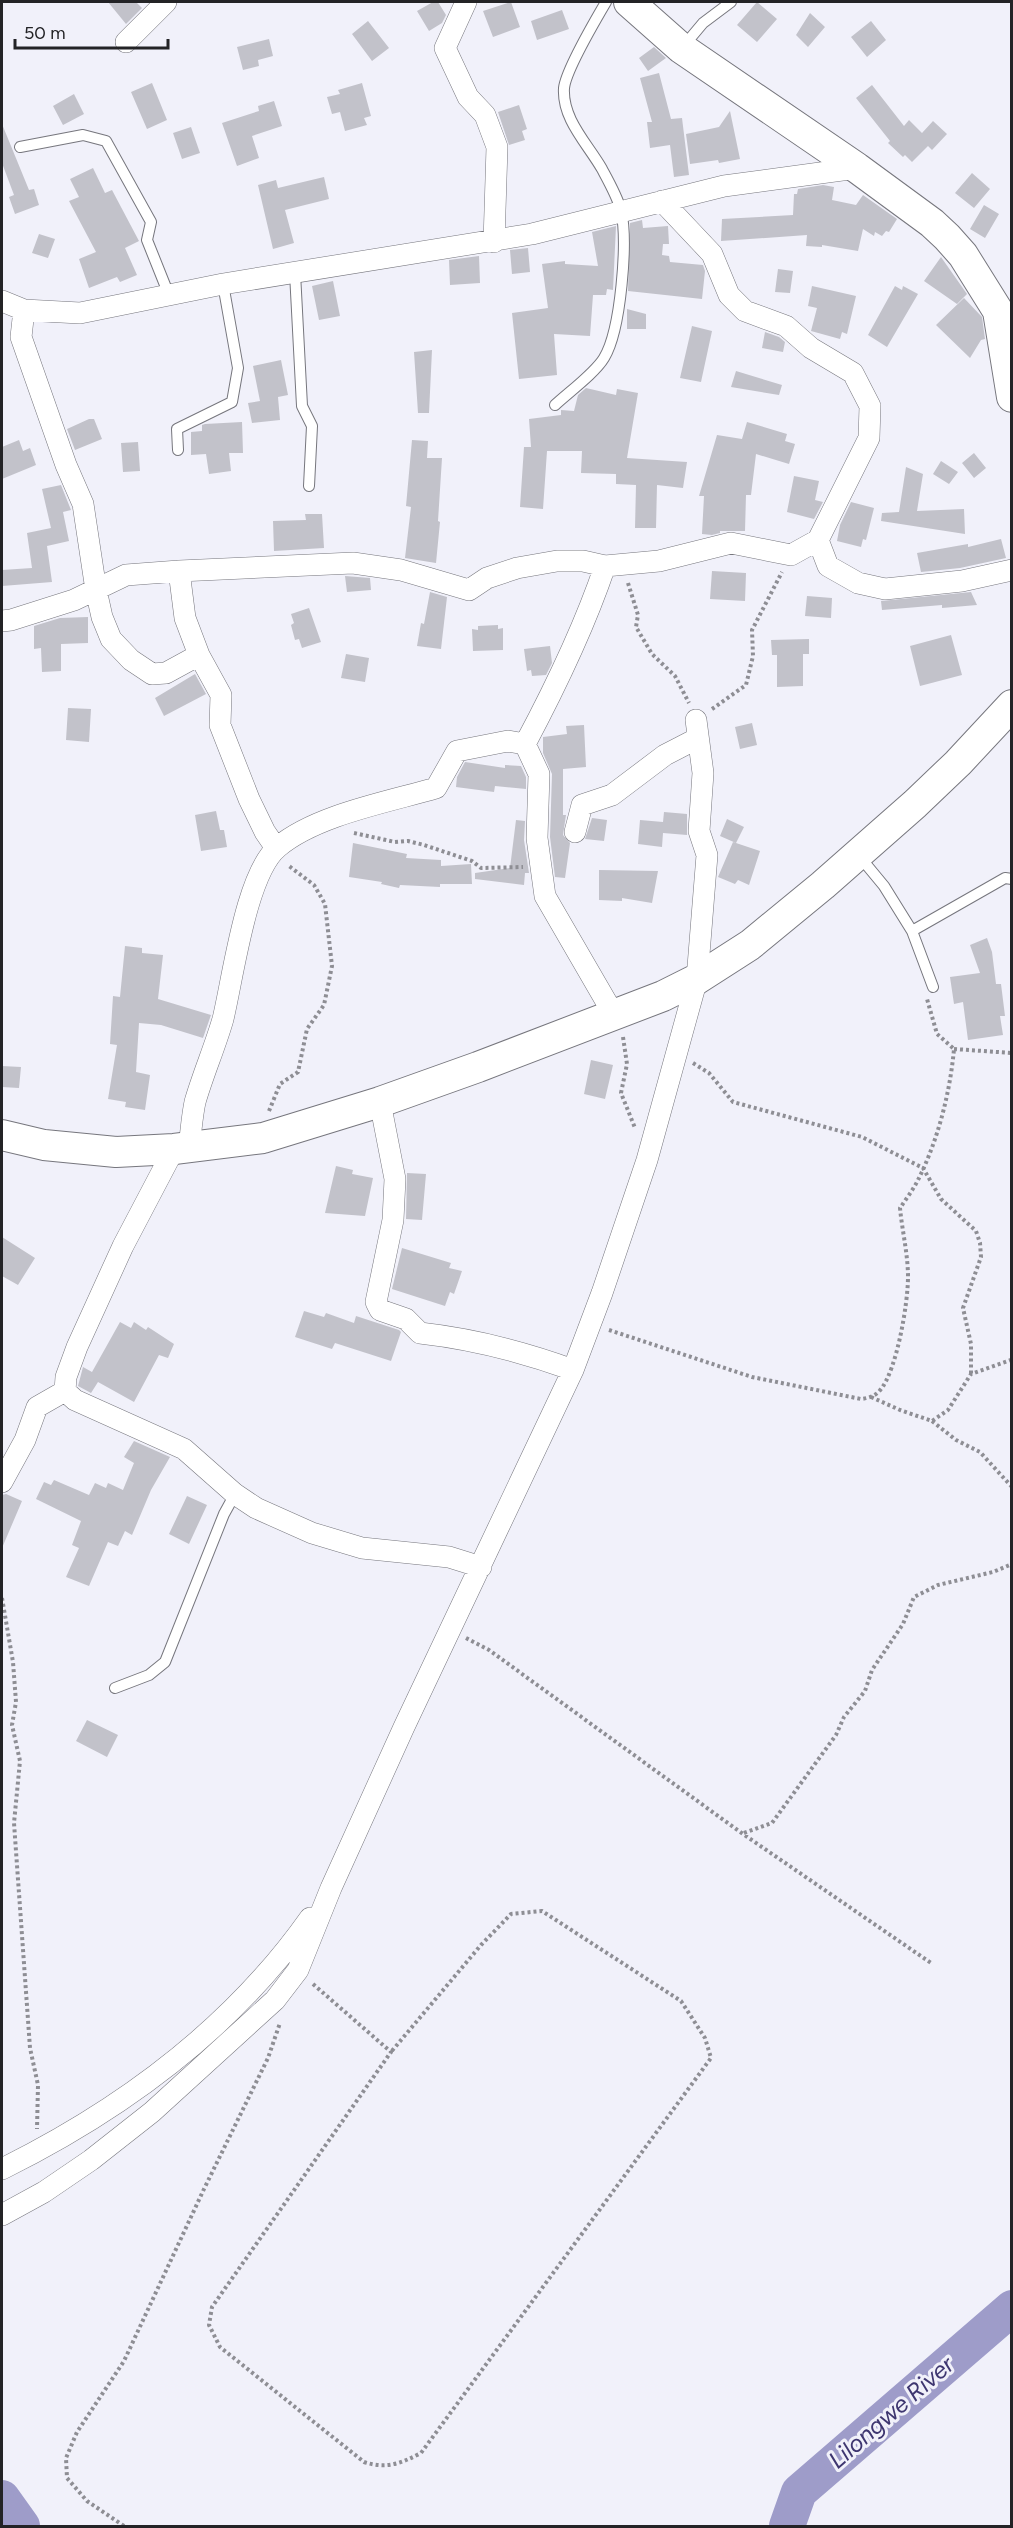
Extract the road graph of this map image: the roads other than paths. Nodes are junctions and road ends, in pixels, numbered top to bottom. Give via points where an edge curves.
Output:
1 (166, 2) edge
2 (466, 2) edge
3 (606, 2) edge
4 (629, 2) edge
5 (731, 2) edge
6 (126, 42) dead end
7 (681, 48) junction
8 (20, 147) dead end
9 (857, 168) junction
10 (662, 201) junction
11 (621, 211) junction
12 (494, 242) junction
13 (295, 273) junction
14 (223, 284) junction
15 (169, 295) junction
16 (2, 301) edge
17 (24, 310) junction
18 (1011, 397) edge
19 (555, 405) dead end
20 (178, 450) dead end
21 (309, 486) dead end
22 (818, 540) junction
23 (605, 567) junction
24 (1011, 570) edge
25 (179, 571) junction
26 (96, 590) junction
27 (2, 621) edge
28 (199, 655) junction
29 (1011, 705) edge
30 (525, 744) junction
31 (575, 832) dead end
32 (276, 848) junction
33 (858, 854) junction
34 (1011, 879) edge
35 (912, 931) junction
36 (697, 979) junction
37 (929, 989) road end
38 (614, 1015) junction
39 (380, 1102) junction
40 (2, 1135) edge
41 (181, 1148) junction
42 (573, 1370) junction
43 (65, 1391) junction
44 (2, 1482) edge
45 (235, 1494) junction
46 (481, 1567) junction
47 (115, 1688) dead end
48 (331, 1888) junction
49 (2, 2169) edge
50 (2, 2215) edge

1 - 6 street
2 - 12 street via 445,48 468,97 485,115 497,147
3 - 11 lane via 564,86 566,108 576,131 601,168
4 - 7 street
5 - 7 lane via 703,23
7 - 9 street
8 - 15 lane via 83,135 106,141 152,222 147,240
9 - 10 street via 724,186
9 - 18 street via 932,223 963,255 980,280 998,311
10 - 11 street
10 - 22 street via 712,254 729,295 745,311 786,326 811,348 853,373 870,406 869,438
11 - 12 street
11 - 19 lane via 623,263 614,339 603,360
12 - 13 street
13 - 14 street
13 - 21 lane via 302,406 312,426
14 - 15 street
14 - 20 lane via 238,368 232,402 177,429
15 - 17 street via 80,313
16 - 17 street
17 - 26 street via 21,337 83,504
22 - 23 street via 791,555 731,543 659,561
22 - 24 street via 828,566 858,583 885,589 962,581
23 - 25 street via 583,561 556,561 517,568 487,578 469,590 401,570 353,563
23 - 30 street via 587,618
25 - 26 street via 126,575
25 - 28 street via 185,618
26 - 27 street
26 - 28 street via 111,639 152,674 166,674
28 - 32 street via 220,695 220,725 230,754
29 - 33 street via 958,763
30 - 32 street via 508,741 457,751 436,788 321,824 297,833
30 - 38 street via 539,774 537,838 545,896
31 - 36 street via 582,805 612,795 697,729 703,773 699,831 707,855
32 - 41 street via 259,874 222,1022
33 - 35 lane
33 - 36 street via 750,945
34 - 35 lane via 1005,878
35 - 37 lane
36 - 38 street
36 - 42 street via 646,1160
38 - 39 street
39 - 41 street via 270,1136
39 - 42 street via 395,1179 393,1220 376,1302 380,1310 406,1318 420,1333 459,1337
40 - 41 street via 44,1145 117,1152
41 - 43 street via 123,1246 77,1347
42 - 46 street
43 - 44 street via 37,1407 25,1440
43 - 45 street via 75,1400 184,1449
45 - 46 street via 256,1508 312,1533 362,1548 449,1557
45 - 47 lane via 165,1662 149,1675
46 - 48 street
48 - 49 street via 284,1955 223,2018 152,2080 86,2124
48 - 50 street via 298,1970 267,2007 152,2112 91,2160

